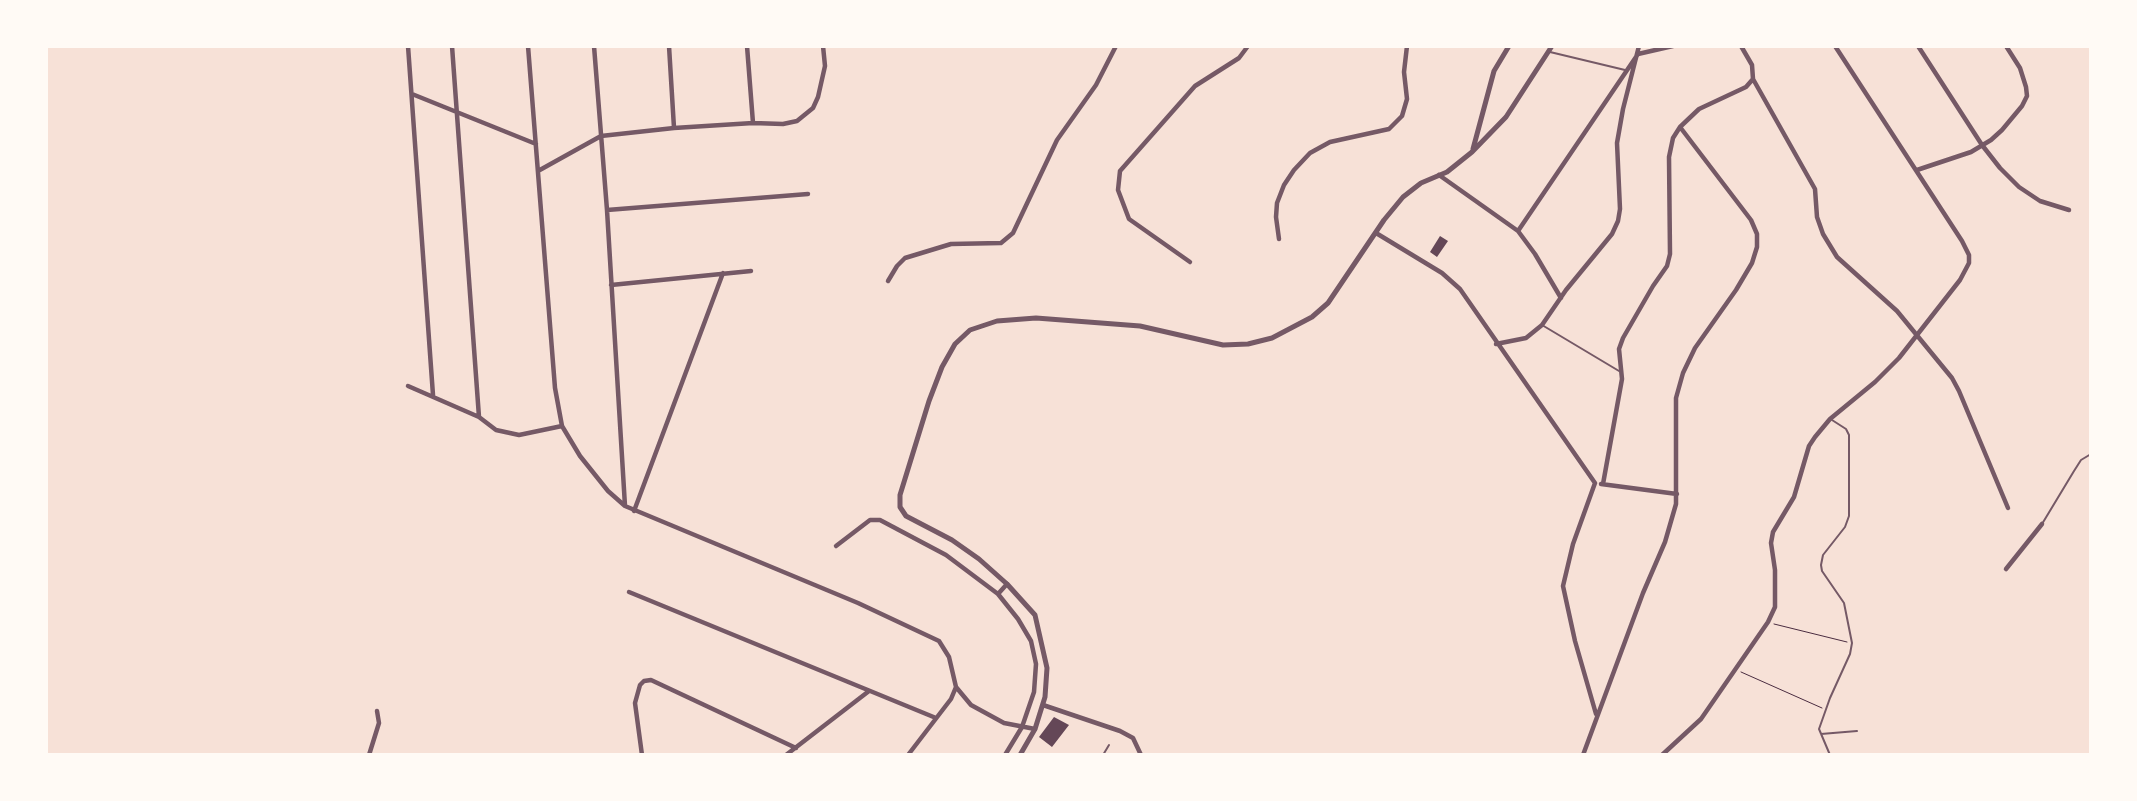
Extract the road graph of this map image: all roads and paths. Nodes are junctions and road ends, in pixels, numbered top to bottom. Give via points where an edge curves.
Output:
1 (408, 46) edge
2 (452, 46) edge
3 (534, 46) edge
4 (594, 46) edge
5 (669, 46) edge
6 (747, 46) edge
7 (823, 46) edge
8 (1116, 46) edge
9 (1248, 46) edge
10 (1407, 46) edge
11 (1510, 46) edge
12 (1639, 46) edge
13 (1673, 46) edge
14 (1741, 46) edge
15 (1835, 46) edge
16 (1918, 46) edge
17 (2006, 46) edge
18 (528, 48) edge
19 (1551, 49) edge
20 (1638, 54) junction
21 (1627, 71) junction
22 (1753, 79) junction
23 (412, 94) junction
24 (456, 111) junction
25 (753, 123) junction
26 (674, 128) junction
27 (1680, 128) junction
28 (601, 136) junction
29 (536, 144) junction
30 (1982, 145) junction
31 (1472, 152) junction
32 (1917, 170) junction
33 (538, 171) junction
34 (1439, 175) junction
35 (808, 194) dead end
36 (607, 210) junction
37 (2069, 210) dead end
38 (1518, 231) junction
39 (1376, 233) junction
40 (1279, 239) dead end
41 (1190, 262) dead end
42 (751, 271) dead end
43 (724, 273) junction
44 (888, 281) dead end
45 (611, 285) junction
46 (1561, 298) junction
47 (1542, 325) junction
48 (1918, 336) junction
49 (1496, 344) junction
50 (1621, 372) junction
51 (408, 386) dead end
52 (433, 395) junction
53 (479, 417) junction
54 (1830, 419) junction
55 (562, 426) junction
56 (2091, 454) edge
57 (1595, 483) junction
58 (1603, 484) junction
59 (1676, 494) junction
60 (625, 506) junction
61 (2008, 508) dead end
62 (634, 511) junction
63 (2042, 524) joint
64 (836, 546) dead end
65 (2006, 569) dead end
66 (1007, 584) junction
67 (629, 592) dead end
68 (998, 594) junction
69 (1768, 622) junction
70 (1852, 643) junction
71 (1734, 669) junction
72 (956, 687) junction
73 (869, 692) junction
74 (1043, 705) junction
75 (1826, 710) junction
76 (377, 711) dead end
77 (1596, 714) junction
78 (936, 718) junction
79 (1022, 727) junction
80 (1035, 729) junction
81 (1857, 731) dead end
82 (1821, 734) junction
83 (1109, 745) dead end
84 (796, 748) junction
85 (369, 755) edge
86 (642, 755) edge
87 (786, 755) edge
88 (908, 755) edge
89 (1005, 755) edge
90 (1020, 755) edge
91 (1103, 755) edge
92 (1141, 755) edge
93 (1583, 755) edge
94 (1662, 755) edge
95 (1830, 755) edge

1 - 23 street
2 - 24 street
3 - 18 street
4 - 28 street
5 - 26 street
6 - 25 street
7 - 25 street via 823,83 813,108 797,121
8 - 44 street via 1096,85 1057,140 1013,233 1000,243 951,244 906,258
9 - 41 street via 1239,58 1195,86 1120,171 1118,190 1129,219
10 - 40 street via 1404,72 1407,100 1402,116 1389,129 1330,142 1310,153 1284,185 1277,203
11 - 31 street via 1494,71
12 - 20 street
13 - 20 street
14 - 22 street via 1752,65
15 - 32 street
16 - 30 street
17 - 30 street via 2024,78 2027,96 2002,130
18 - 29 street
19 - 21 lane
19 - 31 street via 1506,117
20 - 21 street
20 - 46 street via 1617,143 1618,221 1612,234
21 - 38 street
22 - 27 street via 1746,87 1699,109
22 - 48 street via 1815,189 1817,217 1837,256 1897,311
23 - 24 street
23 - 52 street
24 - 29 street
24 - 53 street
25 - 26 street
26 - 28 street
27 - 50 street via 1673,138 1670,157 1670,254 1667,266 1623,338 1619,349
27 - 59 street via 1751,220 1757,234 1757,247 1752,263 1695,348 1683,373 1676,398
28 - 33 street
28 - 36 street
29 - 33 street
30 - 32 street via 1971,152
30 - 37 street via 2019,187 2040,201
31 - 34 street
32 - 48 street via 1969,255 1963,276
33 - 55 street via 555,388
34 - 38 street
34 - 39 street via 1403,197
35 - 36 street
36 - 45 street
38 - 46 street via 1536,254
39 - 49 street via 1442,273 1460,289
39 - 66 street via 1328,303 1312,317 1260,341 1223,345 1140,326 1036,318 997,321 970,330 942,367 900,495 900,507 906,516 952,540 979,559
42 - 43 street
43 - 45 street
43 - 62 street
45 - 60 street
46 - 47 street
47 - 49 street via 1526,338
47 - 50 lane
48 - 54 street via 1875,382
48 - 61 street via 1959,390
49 - 57 street
50 - 58 street via 1620,395
51 - 52 street
52 - 53 street
53 - 55 street via 496,430 519,435
54 - 69 street via 1810,446 1794,496 1773,532 1775,607
54 - 70 lane via 1846,428 1849,436 1849,516 1845,527 1823,556 1821,565 1844,603
55 - 60 street via 580,456 608,491
56 - 63 lane via 2078,466
57 - 58 street
57 - 77 street via 1573,544 1563,586
58 - 59 street
59 - 77 street via 1665,542
60 - 62 street
62 - 72 street via 858,603 939,641 949,657
63 - 65 street
64 - 68 street via 870,520 880,520 946,555
66 - 68 street
66 - 74 street via 1035,615 1047,668
67 - 73 street
68 - 79 street via 1032,641 1036,664 1034,692
69 - 70 path
69 - 71 street
70 - 75 lane
71 - 75 path
71 - 94 street via 1701,719
72 - 78 street
72 - 79 street via 971,705 987,716
73 - 78 street
73 - 84 street
74 - 80 street
74 - 92 street via 1120,731 1133,738
75 - 82 lane via 1819,729
76 - 85 street via 379,723
77 - 93 street
78 - 88 street
79 - 80 street
79 - 89 street
80 - 90 street
81 - 82 lane
82 - 95 lane
83 - 91 lane
84 - 86 street via 651,680 640,685 635,703
84 - 87 street

